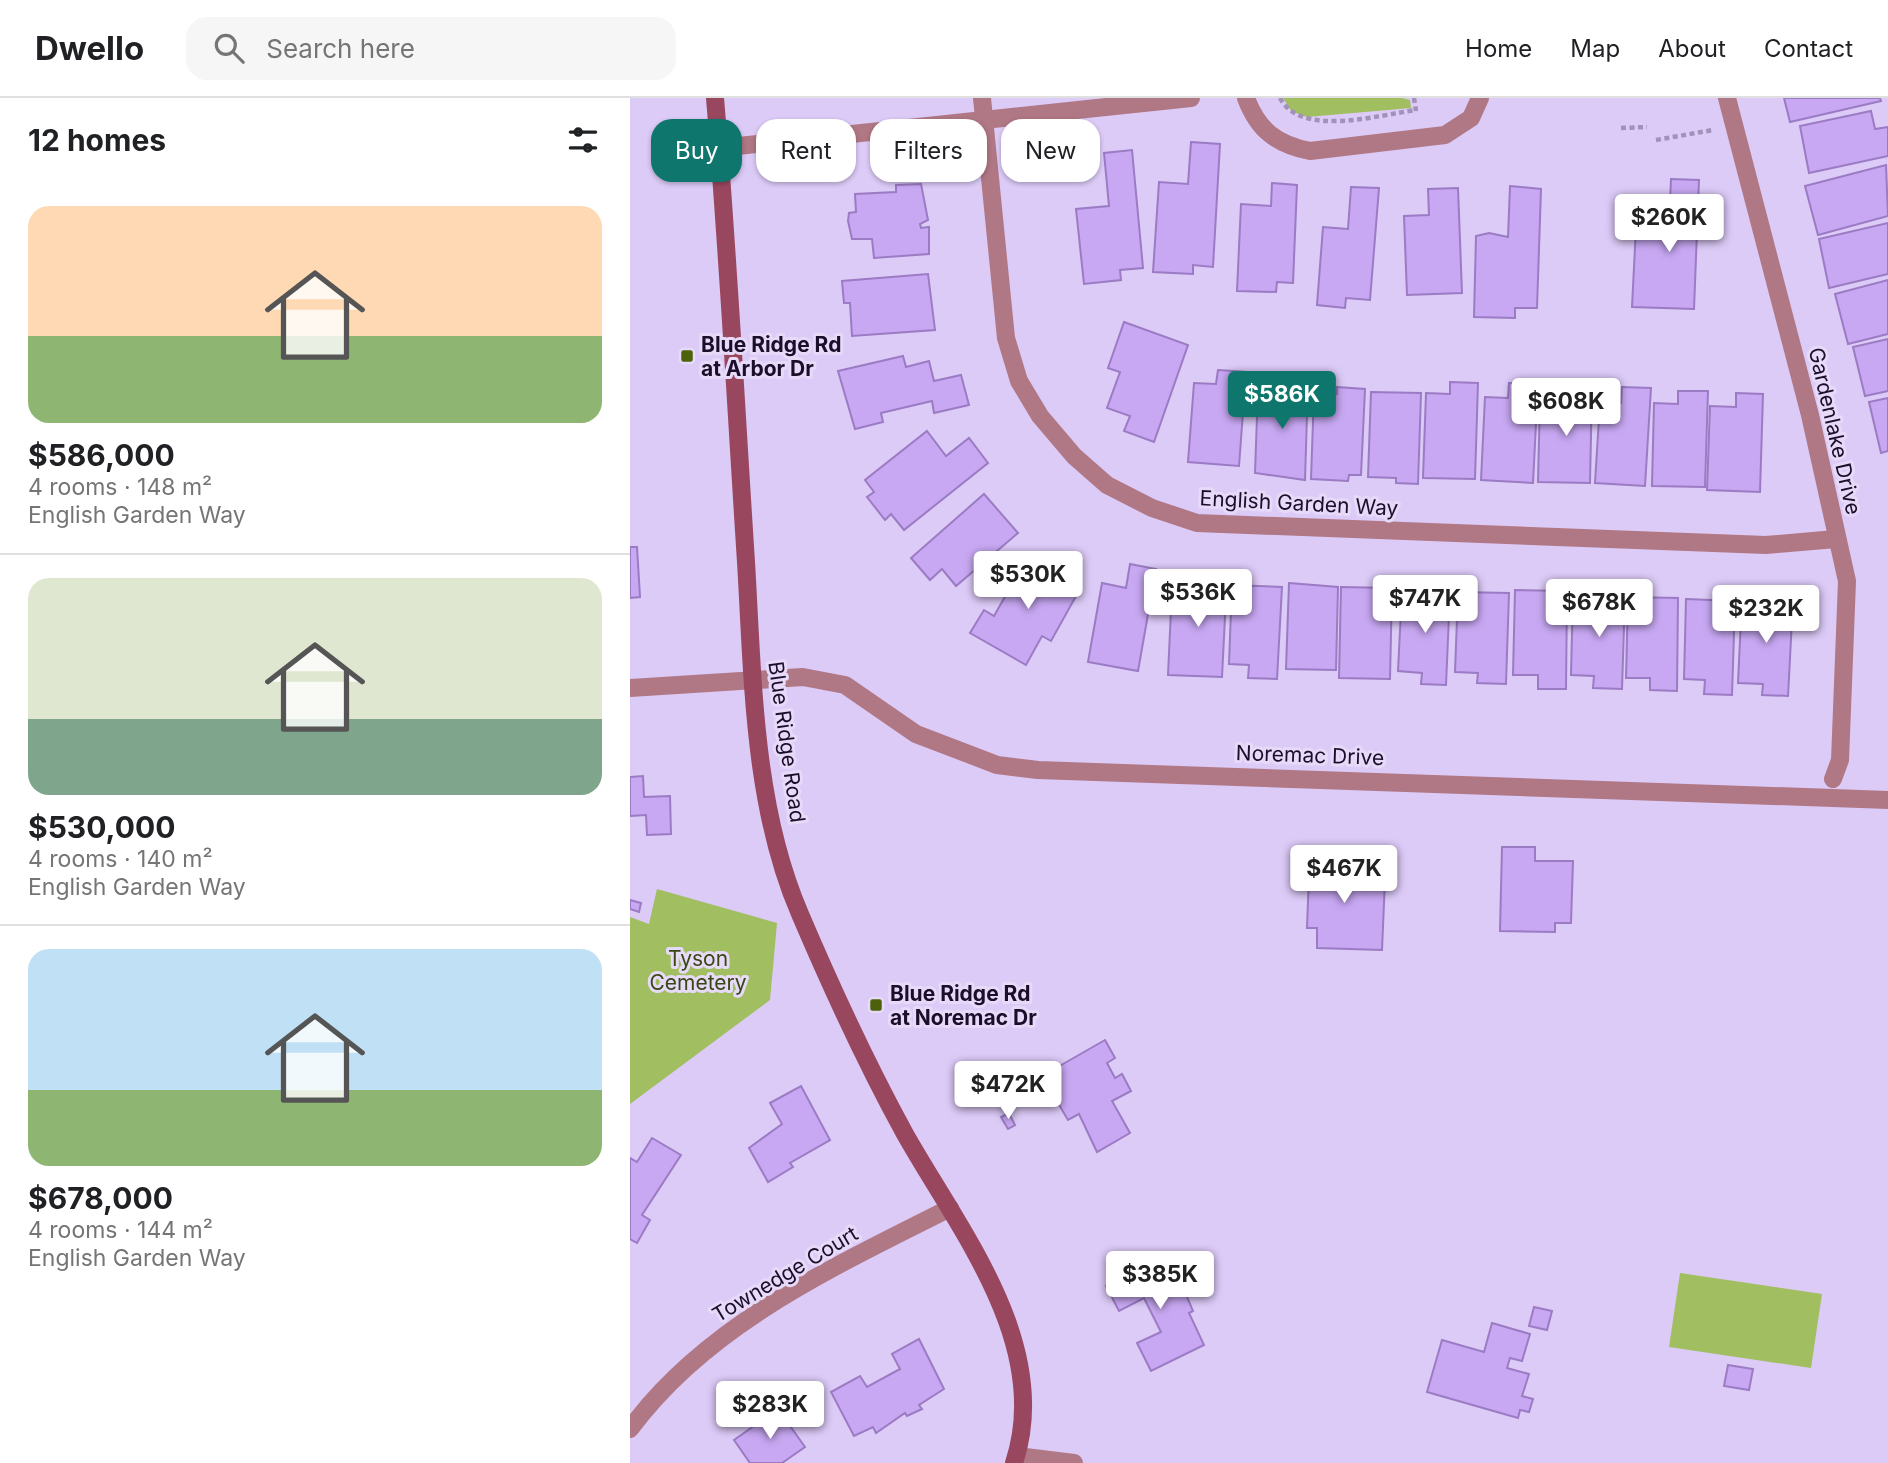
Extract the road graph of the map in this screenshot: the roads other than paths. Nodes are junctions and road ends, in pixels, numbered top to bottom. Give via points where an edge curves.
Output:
1 (715, 98) edge
2 (982, 98) edge
3 (1191, 98) edge
4 (1246, 98) edge
5 (1479, 98) edge
6 (1727, 98) edge
7 (717, 119) edge
8 (984, 119) edge
9 (987, 122) edge
10 (870, 133) edge
11 (742, 146) edge
12 (987, 151) edge
13 (721, 182) edge
14 (1836, 539) junction
15 (753, 680) junction
16 (630, 688) edge
17 (1833, 779) dead end
18 (1888, 800) edge
19 (950, 1208) junction
20 (630, 1429) edge
21 (1015, 1460) edge
22 (1074, 1463) edge

1 - 7 main road, Blue Ridge Road
2 - 8 street, English Garden Way
3 - 9 street
4 - 5 street via 1255,121 1288,147 1310,151 1445,135 1471,118
6 - 14 street, Gardenlake Drive via 1810,415
10 - 11 street
12 - 14 street, English Garden Way via 1006,338 1019,381 1040,416 1074,456 1107,485 1152,508 1197,523 1766,545
13 - 15 main road, Blue Ridge Road
14 - 17 street, Gardenlake Drive via 1847,581 1840,760
15 - 16 street, Noremac Drive
15 - 18 street, Noremac Drive via 803,677 845,685 916,734 996,765 1024,768
15 - 19 main road, Blue Ridge Road via 765,789 798,909 863,1052
19 - 20 street, Townedge Court via 740,1323 656,1393
19 - 21 main road, Blue Ridge Road via 1007,1318 1018,1357 1022,1390
21 - 22 street

